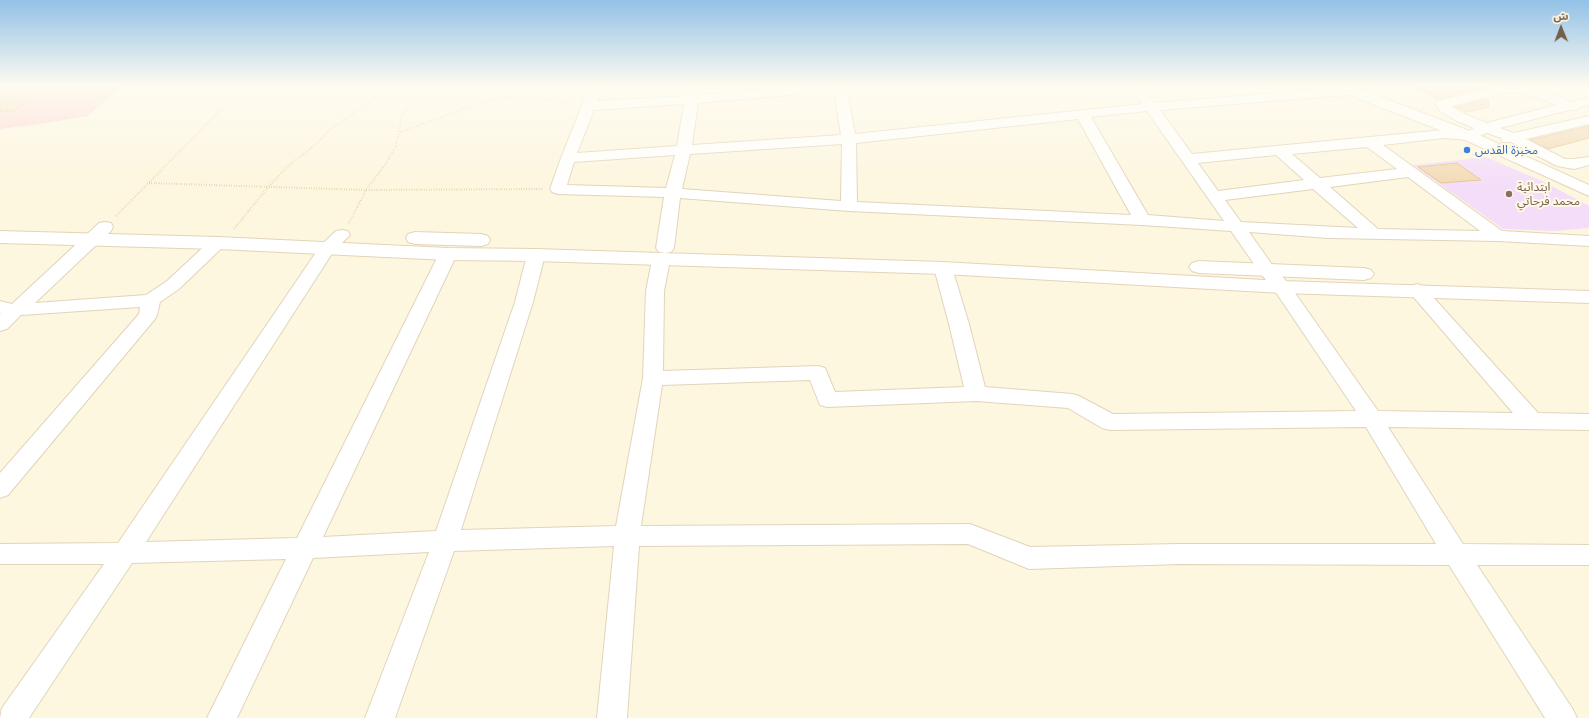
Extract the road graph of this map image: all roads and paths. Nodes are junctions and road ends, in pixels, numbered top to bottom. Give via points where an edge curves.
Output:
1 (212, 119) edge
2 (347, 119) edge
3 (402, 119) edge
4 (439, 119) edge
5 (584, 119) edge
6 (688, 119) edge
7 (846, 119) edge
8 (1040, 119) edge
9 (1085, 119) edge
10 (1159, 119) edge
11 (1422, 119) edge
12 (1463, 119) edge
13 (1519, 119) edge
14 (1589, 120) edge
15 (1486, 127) junction
16 (400, 132) junction
17 (1443, 134) junction
18 (1469, 136) junction
19 (1511, 137) junction
20 (849, 139) junction
21 (1370, 142) junction
22 (1494, 147) junction
23 (684, 150) junction
24 (1279, 150) junction
25 (568, 158) junction
26 (1188, 159) junction
27 (1589, 161) edge
28 (1410, 172) junction
29 (149, 183) junction
30 (1316, 183) junction
31 (269, 186) junction
32 (558, 189) junction
33 (366, 190) junction
34 (1589, 191) edge
35 (673, 193) junction
36 (1215, 196) junction
37 (850, 206) junction
38 (1142, 220) junction
39 (0, 224) edge
40 (1237, 228) junction
41 (233, 230) junction
42 (98, 233) junction
43 (1374, 234) junction
44 (1498, 236) junction
45 (0, 237) edge
46 (1589, 241) edge
47 (334, 242) junction
48 (218, 243) junction
49 (448, 254) junction
50 (663, 254) junction
51 (536, 255) junction
52 (943, 268) junction
53 (1267, 270) junction
54 (1589, 283) edge
55 (1282, 287) junction
56 (1417, 290) junction
57 (1589, 297) edge
58 (151, 300) junction
59 (8, 308) edge
60 (0, 325) edge
61 (653, 378) junction
62 (976, 394) junction
63 (1372, 419) junction
64 (1533, 422) junction
65 (1589, 422) edge
66 (0, 489) edge
67 (627, 536) junction
68 (445, 541) junction
69 (304, 548) junction
70 (125, 553) junction
71 (0, 554) edge
72 (1456, 555) junction
73 (1589, 555) edge
74 (12, 718) edge
75 (222, 718) edge
76 (380, 718) edge
77 (612, 718) edge
78 (1562, 718) edge

1 - 29 path
2 - 31 path via 286,167
3 - 16 path
4 - 16 path
5 - 25 street
6 - 23 street
7 - 20 street
8 - 20 street
9 - 38 street
10 - 26 street
11 - 18 main road
12 - 15 street
13 - 15 street
14 - 19 street
15 - 18 street
15 - 19 street
16 - 33 path via 396,146 385,165
17 - 18 street
17 - 21 street
17 - 22 street
18 - 22 main road
19 - 22 street
19 - 27 street via 1562,163
20 - 23 street
20 - 37 street
21 - 24 street
21 - 28 street
22 - 34 main road
23 - 25 street
23 - 35 street
24 - 26 street
24 - 30 street
25 - 32 street
26 - 36 street
28 - 30 street
28 - 44 street
29 - 31 path
29 - 42 path
30 - 36 street
30 - 43 street
31 - 33 path
31 - 41 path
32 - 33 path
32 - 35 street
33 - 47 path
35 - 37 street
35 - 50 street
36 - 40 street
37 - 38 street
38 - 40 street
39 - 42 main road
40 - 43 street via 1328,234
40 - 53 street
41 - 42 main road
41 - 47 main road
42 - 45 main road
42 - 48 main road
42 - 59 street
43 - 44 street
44 - 46 street
47 - 48 main road
47 - 49 main road
47 - 50 main road via 545,242
47 - 70 street
48 - 58 street via 173,285
49 - 51 main road
49 - 69 street
50 - 51 main road
50 - 52 main road
50 - 53 main road
50 - 61 street via 655,291
51 - 68 street via 524,302
52 - 55 main road
52 - 62 street
53 - 54 main road
53 - 55 street
55 - 56 main road
55 - 63 street
56 - 57 main road
56 - 64 street
58 - 59 street
58 - 66 street via 148,315
59 - 60 street
61 - 62 street via 818,373 827,400
61 - 67 street
62 - 63 street via 1072,401 1110,422
63 - 64 street
63 - 72 street
64 - 65 street
67 - 68 street
67 - 72 street via 970,534 1029,558 1179,554
67 - 77 street
68 - 69 street
68 - 76 street
69 - 70 street
69 - 75 street
70 - 71 street
70 - 74 street
72 - 73 street
72 - 78 street

